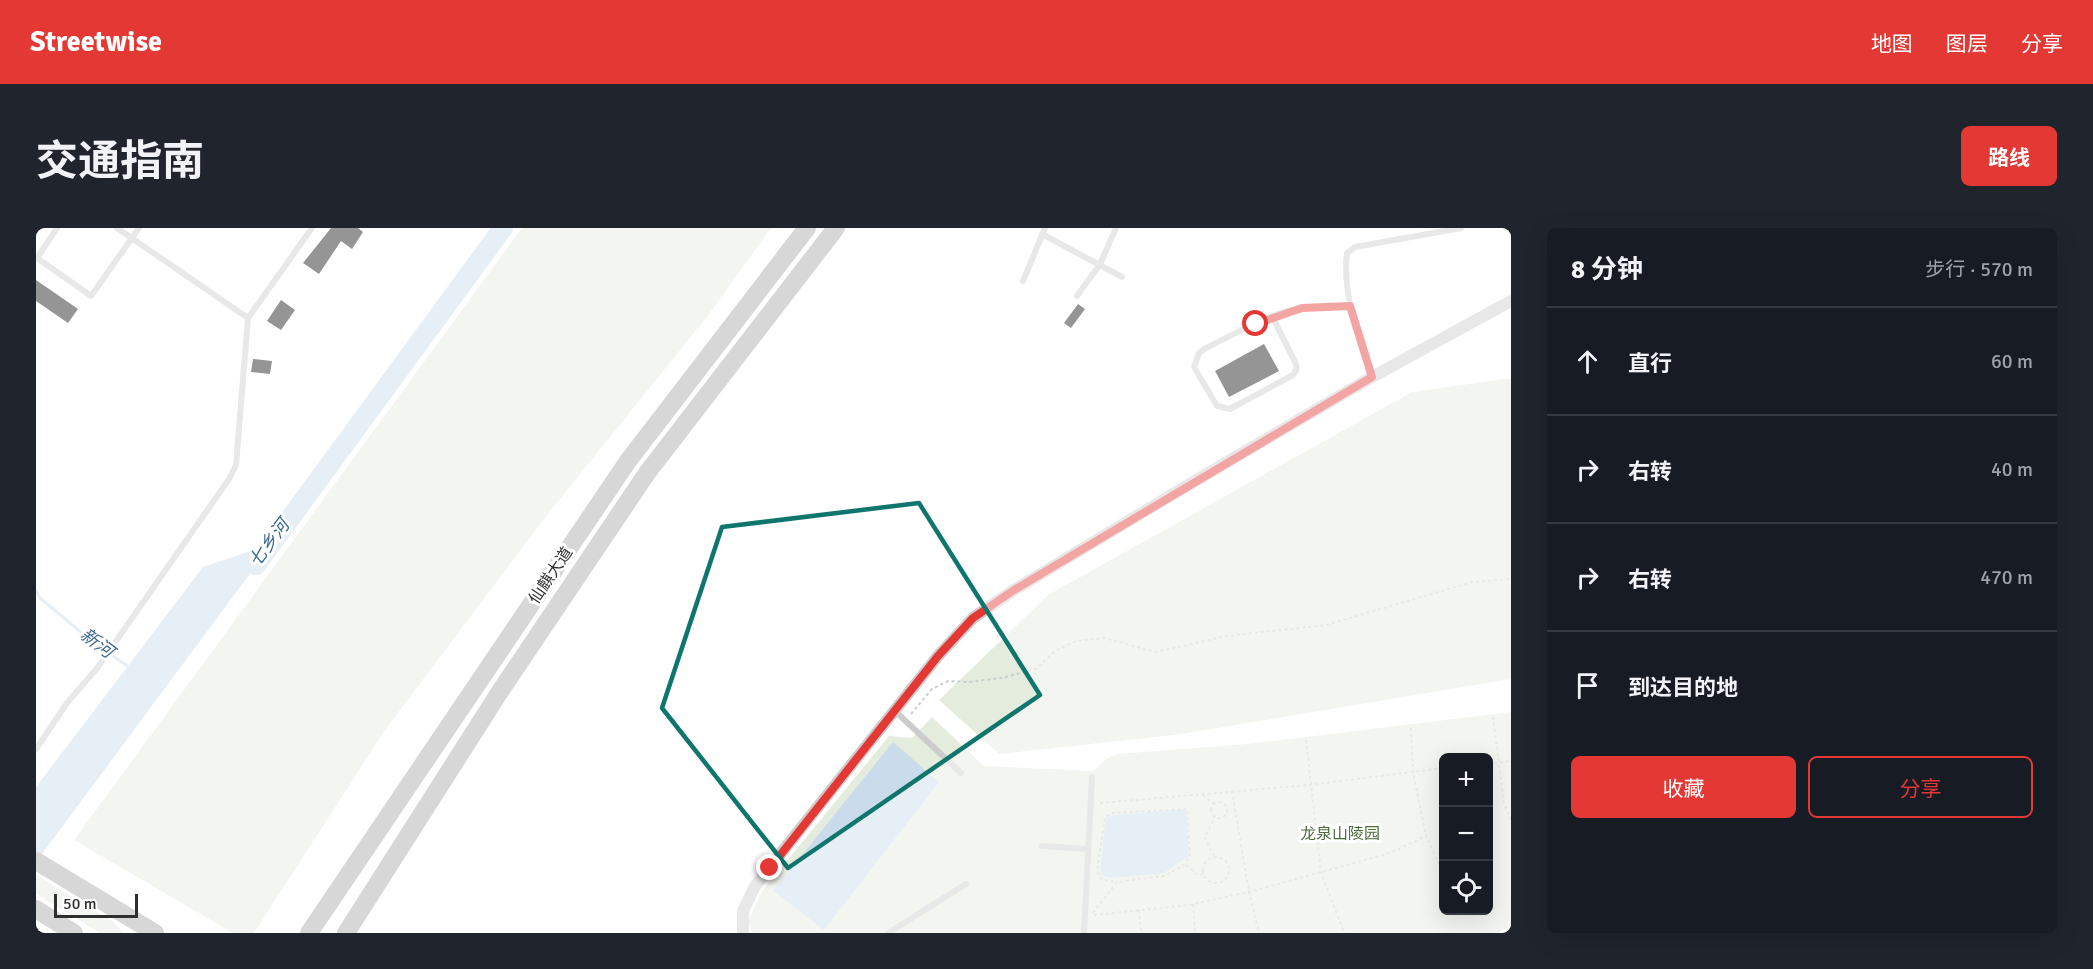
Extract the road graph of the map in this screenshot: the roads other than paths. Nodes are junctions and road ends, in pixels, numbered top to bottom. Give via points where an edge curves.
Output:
1 (57, 228) edge
2 (117, 228) edge
3 (139, 228) edge
4 (312, 228) edge
5 (807, 228) edge
6 (836, 228) edge
7 (1116, 228) edge
8 (1461, 228) edge
9 (1043, 231) edge
10 (132, 238) junction
11 (1100, 264) junction
12 (1122, 277) dead end
13 (1023, 280) dead end
14 (1077, 296) dead end
15 (1511, 301) edge
16 (1350, 306) junction
17 (1272, 316) junction
18 (248, 318) junction
19 (1372, 377) junction
20 (895, 711) junction
21 (36, 749) edge
22 (961, 773) dead end
23 (1092, 777) dead end
24 (1042, 846) dead end
25 (1088, 849) junction
26 (36, 861) edge
27 (966, 884) dead end
28 (36, 909) edge
29 (67, 929) edge
30 (155, 933) edge
31 (309, 933) edge
32 (346, 933) edge
33 (743, 933) edge
34 (888, 933) edge
35 (1084, 933) edge

1 - 10 lane via 37,258 91,296
2 - 10 lane
3 - 10 lane
4 - 18 lane
5 - 31 main road, 仙麒大道 via 628,461
6 - 32 main road, 仙麒大道 via 647,473 499,693
7 - 11 lane
8 - 16 lane via 1351,249 1346,260
9 - 11 lane
9 - 13 lane
10 - 18 lane
11 - 12 lane
11 - 14 lane
15 - 19 street
16 - 17 lane via 1302,308
16 - 19 lane
17 - 17 lane via 1199,353 1194,367 1217,406 1230,409 1293,375 1295,362
18 - 21 lane via 236,465 117,641
19 - 20 street via 981,613 938,656
20 - 22 lane
20 - 33 street via 755,886 743,911
23 - 25 lane
24 - 25 lane
25 - 35 lane
26 - 30 main road
27 - 34 lane
28 - 29 main road

